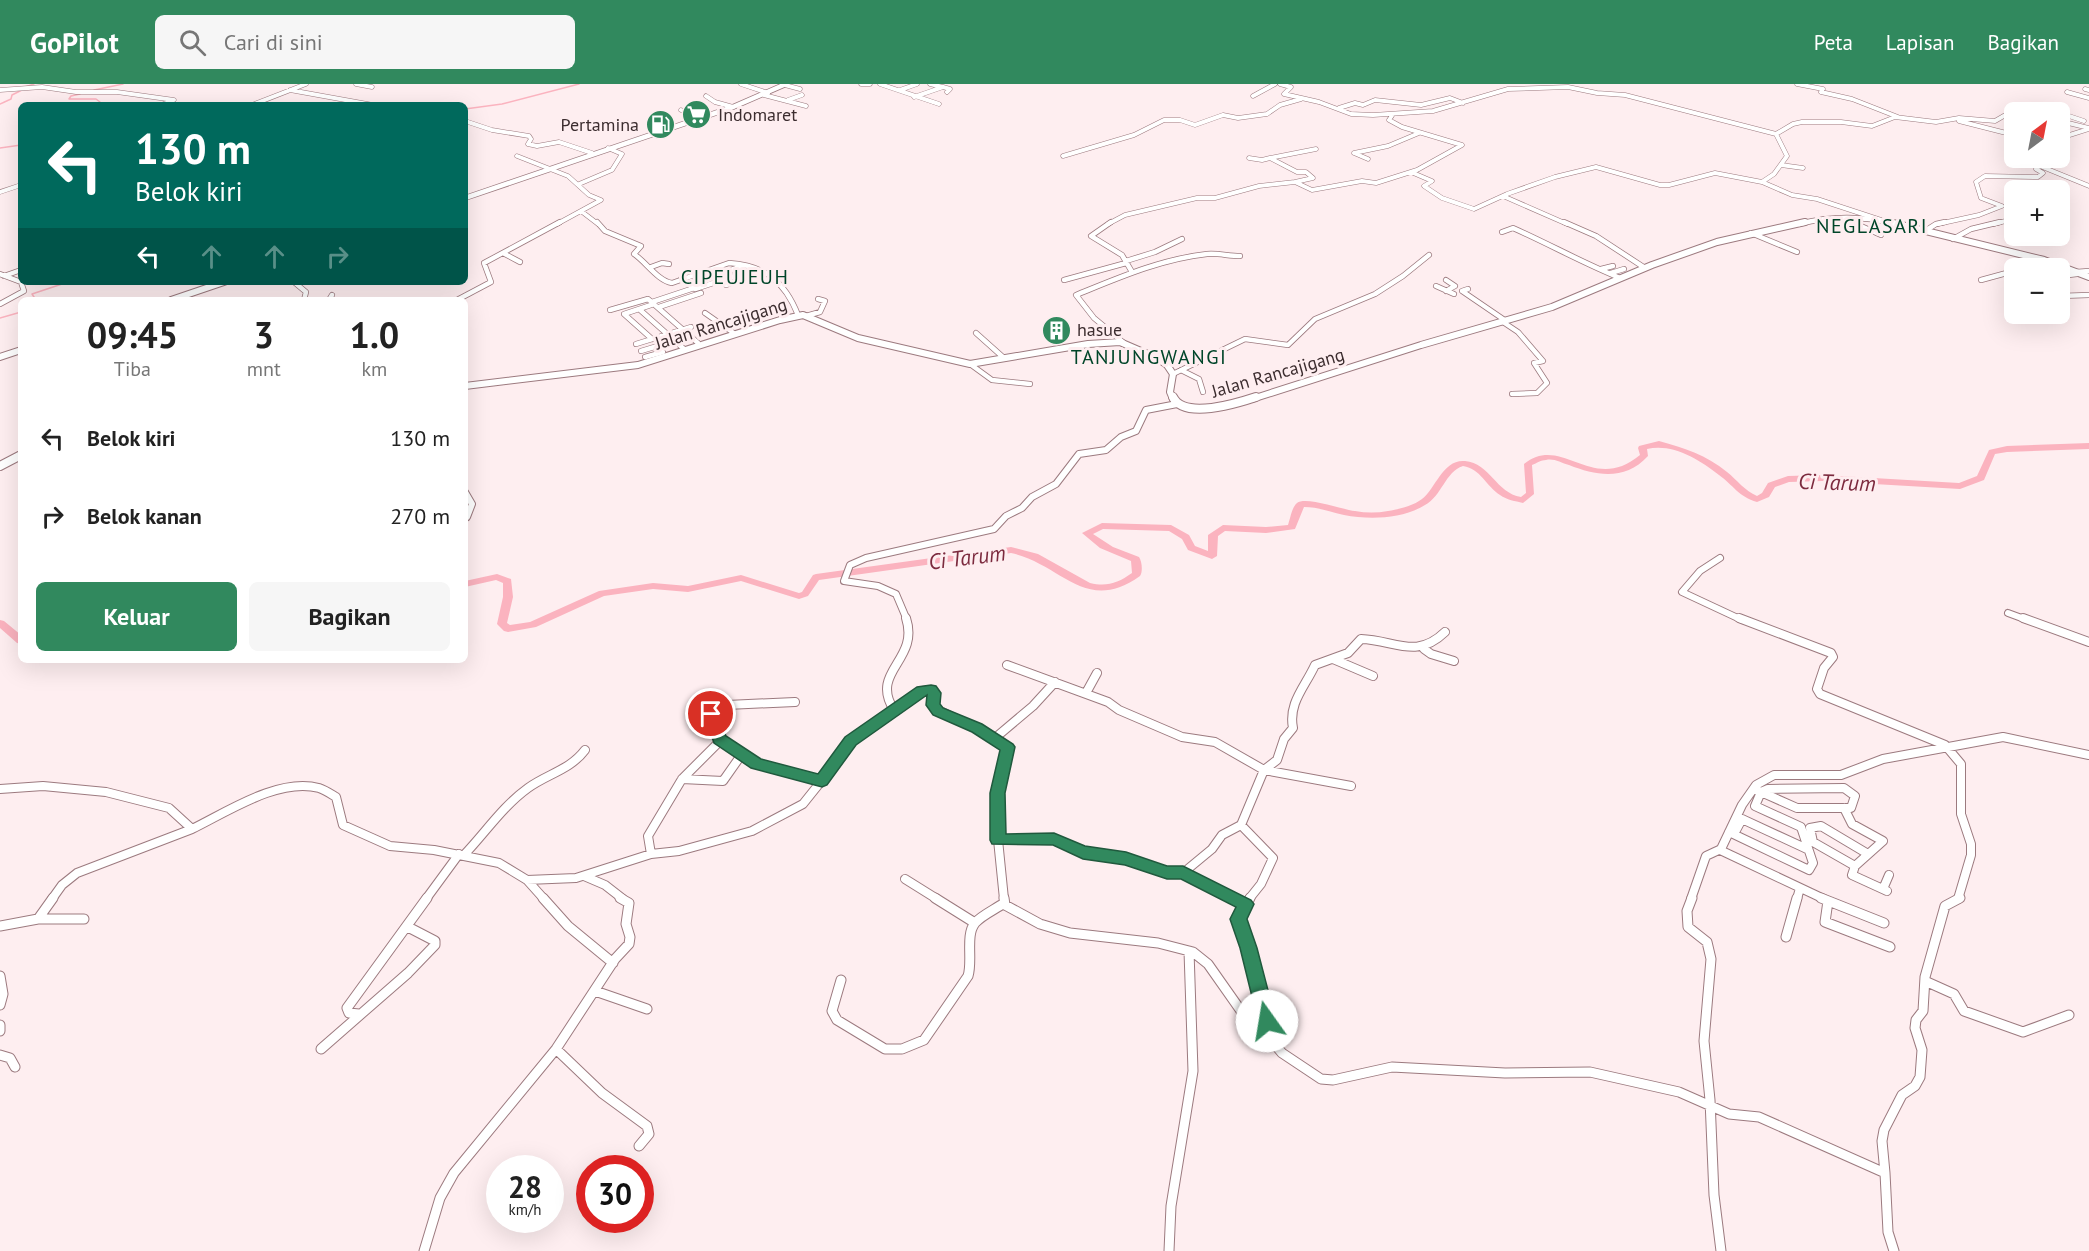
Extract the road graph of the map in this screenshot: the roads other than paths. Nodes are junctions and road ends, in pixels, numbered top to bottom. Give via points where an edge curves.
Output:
1 (306, 84) edge
2 (356, 84) edge
3 (741, 84) edge
4 (785, 84) edge
5 (861, 84) edge
6 (870, 84) edge
7 (880, 84) edge
8 (917, 84) edge
9 (930, 84) edge
10 (1275, 84) edge
11 (1280, 84) edge
12 (1576, 84) edge
13 (1797, 84) edge
14 (372, 87) dead end
15 (943, 87) junction
16 (1579, 88) junction
17 (800, 89) dead end
18 (0, 90) edge
19 (290, 90) junction
20 (900, 90) junction
21 (947, 92) dead end
22 (2067, 92) dead end
23 (766, 94) junction
24 (802, 95) dead end
25 (706, 96) dead end
26 (1252, 96) dead end
27 (914, 97) junction
28 (928, 98) dead end
29 (2089, 98) edge
30 (922, 99) junction
31 (1304, 99) junction
32 (789, 100) junction
33 (169, 102) edge
34 (260, 102) edge
35 (356, 102) edge
36 (780, 102) dead end
37 (812, 103) dead end
38 (1413, 103) junction
39 (1464, 103) junction
40 (939, 104) dead end
41 (806, 106) junction
42 (1419, 106) dead end
43 (733, 107) junction
44 (1339, 108) junction
45 (800, 109) dead end
46 (681, 110) dead end
47 (1393, 114) junction
48 (2004, 116) edge
49 (2070, 116) edge
50 (1898, 117) junction
51 (700, 118) junction
52 (1954, 119) junction
53 (2087, 120) edge
54 (468, 122) edge
55 (2070, 123) edge
56 (2073, 124) junction
57 (2089, 129) edge
58 (2004, 132) edge
59 (1419, 133) junction
60 (1776, 134) junction
61 (2070, 135) edge
62 (608, 148) junction
63 (1316, 149) dead end
64 (592, 153) junction
65 (517, 156) dead end
66 (1063, 156) dead end
67 (1249, 158) dead end
68 (1270, 158) junction
69 (1368, 159) dead end
70 (1781, 165) junction
71 (549, 168) junction
72 (1803, 168) dead end
73 (2037, 168) edge
74 (2045, 168) edge
75 (1411, 172) junction
76 (1295, 182) junction
77 (1761, 182) junction
78 (579, 184) junction
79 (18, 186) edge
80 (2089, 186) edge
81 (7, 189) junction
82 (18, 191) edge
83 (0, 192) edge
84 (1503, 196) junction
85 (468, 197) edge
86 (1527, 206) junction
87 (2004, 206) edge
88 (1515, 209) dead end
89 (2004, 209) edge
90 (581, 211) junction
91 (1843, 218) junction
92 (1881, 220) junction
93 (2004, 221) edge
94 (1925, 231) junction
95 (1502, 232) dead end
96 (1751, 233) junction
97 (1881, 235) dead end
98 (1182, 239) dead end
99 (1952, 239) junction
100 (1797, 252) dead end
101 (503, 253) junction
102 (1430, 255) dead end
103 (1240, 256) dead end
104 (520, 262) dead end
105 (1126, 262) junction
106 (669, 264) dead end
107 (743, 266) junction
108 (1613, 266) dead end
109 (651, 267) junction
110 (1645, 268) junction
111 (1601, 269) junction
112 (1624, 269) dead end
113 (753, 270) junction
114 (18, 271) edge
115 (2089, 271) edge
116 (1132, 272) junction
117 (763, 273) junction
118 (1611, 273) junction
119 (2075, 273) junction
120 (2004, 274) edge
121 (2070, 274) edge
122 (2, 276) edge
123 (2089, 277) edge
124 (1620, 278) junction
125 (681, 279) junction
126 (1064, 280) dead end
127 (1446, 280) dead end
128 (1981, 280) dead end
129 (18, 281) edge
130 (719, 281) junction
131 (688, 284) junction
132 (23, 285) edge
133 (215, 285) edge
134 (298, 285) edge
135 (1436, 286) dead end
136 (695, 288) junction
137 (1450, 294) junction
138 (2089, 295) edge
139 (2070, 296) edge
140 (180, 297) edge
141 (305, 297) edge
142 (463, 297) edge
143 (818, 299) dead end
144 (0, 303) edge
145 (655, 305) junction
146 (639, 309) junction
147 (610, 310) dead end
148 (705, 313) dead end
149 (798, 315) junction
150 (806, 316) junction
151 (688, 321) dead end
152 (1505, 321) junction
153 (677, 324) junction
154 (692, 327) dead end
155 (683, 329) junction
156 (698, 333) dead end
157 (976, 333) dead end
158 (735, 334) junction
159 (667, 335) junction
160 (690, 335) junction
161 (652, 339) junction
162 (674, 341) junction
163 (698, 343) dead end
164 (1124, 343) junction
165 (636, 344) dead end
166 (657, 346) junction
167 (684, 349) junction
168 (18, 351) edge
169 (641, 351) dead end
170 (0, 357) edge
171 (645, 357) dead end
172 (1004, 358) junction
173 (970, 364) junction
174 (1181, 370) junction
175 (1173, 374) junction
176 (1030, 384) dead end
177 (468, 386) edge
178 (1203, 392) dead end
179 (1512, 394) dead end
180 (1177, 404) junction
181 (18, 457) edge
182 (0, 466) edge
183 (468, 497) edge
184 (468, 514) edge
185 (1720, 558) dead end
186 (2008, 614) dead end
187 (1445, 632) dead end
188 (2089, 642) edge
189 (1424, 649) junction
190 (1333, 659) junction
191 (1454, 661) dead end
192 (1007, 665) dead end
193 (1097, 673) dead end
194 (1372, 676) dead end
195 (1055, 682) junction
196 (1086, 693) junction
197 (795, 702) dead end
198 (894, 710) junction
199 (995, 738) junction
200 (721, 740) junction
201 (1945, 746) junction
202 (585, 750) dead end
203 (742, 754) junction
204 (2089, 755) edge
205 (1264, 770) junction
206 (682, 778) junction
207 (822, 781) junction
208 (1351, 786) dead end
209 (0, 789) edge
210 (1758, 790) junction
211 (1844, 808) junction
212 (1240, 825) junction
213 (192, 829) junction
214 (1732, 833) junction
215 (998, 840) junction
216 (1807, 849) junction
217 (1720, 850) junction
218 (462, 854) junction
219 (651, 854) junction
220 (1868, 854) junction
221 (1855, 866) junction
222 (1183, 873) junction
223 (1889, 875) dead end
224 (584, 876) junction
225 (905, 879) dead end
226 (528, 880) junction
227 (1800, 888) junction
228 (1828, 901) junction
229 (1004, 903) junction
230 (1245, 904) junction
231 (38, 919) junction
232 (84, 919) dead end
233 (975, 922) junction
234 (1884, 923) dead end
235 (0, 926) edge
236 (408, 927) junction
237 (1786, 938) dead end
238 (1890, 947) dead end
239 (1189, 951) junction
240 (613, 963) junction
241 (0, 976) edge
242 (841, 980) dead end
243 (1925, 981) junction
244 (595, 991) junction
245 (0, 1005) edge
246 (647, 1009) dead end
247 (359, 1014) junction
248 (2069, 1015) dead end
249 (0, 1025) edge
250 (0, 1031) edge
251 (1266, 1034) junction
252 (321, 1049) dead end
253 (556, 1049) junction
254 (0, 1055) edge
255 (15, 1067) dead end
256 (1710, 1106) junction
257 (639, 1146) dead end
258 (1885, 1173) junction
259 (424, 1251) edge
260 (1169, 1251) edge
261 (1721, 1251) edge
262 (1894, 1251) edge

1 - 19 street
2 - 14 street
3 - 23 street
4 - 17 street
4 - 23 main road
5 - 6 street
7 - 20 street
8 - 20 street
9 - 15 street
10 - 26 street
11 - 31 street via 1291,87 1284,94
12 - 16 street
13 - 50 street via 1823,89 1821,92
15 - 21 street via 950,89
15 - 27 street
16 - 39 street via 1508,89
16 - 60 street via 1625,95
18 - 33 street via 26,87 174,100
19 - 34 street
19 - 35 street
20 - 27 street
22 - 29 street
23 - 32 street
23 - 43 main road
24 - 32 street
25 - 43 street
27 - 30 street
28 - 30 street
30 - 40 street
31 - 44 street
31 - 66 street via 1280,105 1265,114 1239,118 1224,115 1195,125 1164,120 1134,135
32 - 36 street
32 - 41 street
37 - 41 street
38 - 39 street via 1422,105 1450,98
38 - 42 street
38 - 44 street via 1375,100
39 - 47 street via 1433,111
41 - 45 street
43 - 51 main road
44 - 47 street via 1353,114
46 - 51 street
47 - 59 street via 1389,120 1393,125
48 - 52 street via 1995,121
49 - 53 street
50 - 52 street via 1936,122
50 - 60 street via 1872,126 1796,123
51 - 62 main road
52 - 58 street
53 - 56 street
54 - 64 street via 529,136 528,144 535,146 559,142
55 - 56 street
56 - 57 street
57 - 61 street
59 - 69 street via 1388,146 1354,153
59 - 75 street via 1462,145
60 - 70 street via 1787,153
62 - 64 main road
62 - 78 street via 622,154 612,170
63 - 68 street
64 - 71 main road
65 - 71 street
67 - 68 street
68 - 76 street via 1313,178
70 - 72 street
70 - 77 street
71 - 78 street
71 - 85 main road
73 - 87 street via 2043,173 2038,177 1985,176 1976,182 1981,198
74 - 80 street
75 - 76 street via 1376,183 1362,181 1316,190
75 - 84 street via 1432,181 1424,186 1439,196 1472,209
76 - 105 street via 1258,186 1134,213 1091,236 1119,253
77 - 84 street via 1715,173 1660,185 1596,167
77 - 92 street via 1792,195
78 - 90 street via 589,195 601,200
79 - 81 street
81 - 82 street
81 - 83 street
84 - 86 street
86 - 88 street
86 - 110 street via 1596,236
89 - 94 street via 1936,224
90 - 101 street
90 - 109 street via 605,231 641,246 634,254
91 - 92 main road, Jalan Rancajigang
91 - 96 main road, Jalan Rancajigang via 1810,220
91 - 97 street
92 - 94 main road, Jalan Rancajigang
93 - 99 street via 1971,229
94 - 99 main road, Jalan Rancajigang
95 - 111 street via 1513,228
96 - 100 street
96 - 110 main road, Jalan Rancajigang
98 - 105 street
99 - 119 main road, Jalan Rancajigang via 2043,260
101 - 104 street
101 - 142 street via 484,263 489,284
102 - 174 street via 1393,284 1312,321 1288,345 1245,339
103 - 116 street via 1205,255
105 - 116 street
105 - 126 street
106 - 109 street
107 - 113 street
107 - 125 street via 729,263
107 - 131 street
108 - 111 street
109 - 125 street via 667,283
110 - 124 main road, Jalan Rancajigang
111 - 118 street
112 - 118 street
113 - 117 street
113 - 130 street
114 - 122 street
115 - 119 street
116 - 164 street via 1076,296
117 - 130 street via 726,285
117 - 149 street via 787,293
118 - 124 street
119 - 121 street
119 - 123 main road, Jalan Rancajigang
120 - 128 street
122 - 129 street
124 - 152 main road, Jalan Rancajigang via 1558,305
125 - 131 street
127 - 137 street via 1455,286
130 - 136 street
131 - 136 street
132 - 144 street via 24,291
133 - 140 main road
134 - 141 street via 306,292
135 - 137 street
136 - 145 street
136 - 145 street via 701,293
137 - 152 street via 1465,290
138 - 139 street
143 - 150 street via 825,301 820,312
145 - 146 street
145 - 147 street via 648,299
145 - 153 street
146 - 159 street
146 - 161 street via 622,314
148 - 158 street
149 - 150 main road, Jalan Rancajigang
149 - 158 main road, Jalan Rancajigang
150 - 173 main road, Jalan Rancajigang via 858,338
151 - 153 street
152 - 179 street via 1543,361 1534,363 1547,382 1537,394
152 - 180 main road, Jalan Rancajigang via 1235,404 1207,409
153 - 155 street
154 - 155 street
155 - 159 street
155 - 160 street
156 - 160 street
157 - 172 street
158 - 167 main road, Jalan Rancajigang
159 - 161 street
159 - 162 street
160 - 163 street
161 - 165 street
162 - 166 street
162 - 167 street
164 - 172 main road, Jalan Rancajigang via 1088,344
164 - 175 main road, Jalan Rancajigang via 1157,358
166 - 169 street
166 - 171 street via 663,352
167 - 177 main road, Jalan Rancajigang via 629,366
168 - 170 main road
172 - 173 main road, Jalan Rancajigang
173 - 176 street via 989,379
174 - 175 street
174 - 178 street via 1199,379
175 - 180 main road via 1170,392
180 - 198 street via 1146,410 1136,431 1106,450 1079,454 1056,484 1032,497 994,529 878,555 846,568 847,583 887,589 899,597 911,634 888,681 886,697
181 - 182 main road
183 - 184 street via 472,504
185 - 201 street via 1700,571 1682,592 1753,625 1831,653 1833,657 1817,683 1820,694
186 - 188 street
187 - 189 street
189 - 190 street via 1362,638 1348,653
189 - 191 street
190 - 194 street
190 - 205 street via 1313,667 1293,704 1293,728 1284,739 1277,760
192 - 195 street
193 - 196 street
195 - 196 street
195 - 199 street
196 - 205 street via 1182,737 1215,742
197 - 200 street via 721,707 710,716
198 - 199 street via 928,689 934,692 933,705 938,712
198 - 207 street via 850,741
199 - 215 street via 1009,749 997,793
200 - 203 street
200 - 206 street
201 - 204 street via 2003,737
201 - 210 street via 1883,759 1841,775 1765,776
201 - 243 street via 1961,764 1961,813 1971,842 1971,861 1962,880 1959,900 1944,909
202 - 218 street via 575,763 538,781 511,803
203 - 206 street via 723,781
203 - 207 street via 762,766
205 - 208 street
205 - 212 street
206 - 219 street via 648,836
207 - 219 street via 803,804 753,831 679,851
209 - 213 street via 41,784 100,791 169,808
210 - 211 street via 1797,808
210 - 211 street via 1844,788 1855,796 1851,808
210 - 214 street via 1738,812
210 - 216 street via 1755,806 1801,827
211 - 220 street via 1852,824 1883,841
212 - 222 street via 1222,835 1212,849
212 - 230 street via 1273,858 1261,884
213 - 218 street via 269,791 310,788 336,797 341,822 346,827 390,846
213 - 231 street via 77,873 62,885
214 - 216 street via 1742,819
214 - 216 street via 1809,870 1813,863
214 - 217 street
215 - 222 street via 1054,839 1083,853 1126,858 1167,873
215 - 229 street
217 - 227 street
217 - 256 street via 1705,859 1687,916 1688,927 1699,933 1710,950 1704,1040
218 - 226 street via 502,864
218 - 236 street
219 - 224 street
220 - 221 street
220 - 221 street via 1821,826 1810,828 1813,842
221 - 223 street via 1852,875 1885,890
222 - 230 street
224 - 226 street
224 - 240 street via 605,885 629,903 626,924 630,940
225 - 233 street
226 - 240 street via 568,926
227 - 228 street
227 - 237 street
228 - 234 street
228 - 238 street via 1825,922
229 - 233 street
229 - 239 street via 1040,924 1070,933 1158,943
230 - 251 street via 1239,919 1261,994
231 - 232 street
231 - 235 street
233 - 242 street via 968,976 929,1035 914,1046 885,1050 837,1020 832,1011
236 - 247 street via 347,1008 349,1013
236 - 247 street via 435,940 435,945
239 - 251 street via 1208,963 1246,1018
239 - 260 street via 1193,1071 1171,1206
240 - 244 street
241 - 245 street
243 - 248 street via 1954,994 1962,1010 2023,1032
243 - 258 street via 1923,1011 1915,1028 1922,1050 1920,1077 1902,1095 1884,1130
244 - 246 street
244 - 253 street
247 - 252 street
249 - 250 street
251 - 256 street via 1290,1059 1326,1080 1392,1067 1590,1072 1679,1092
253 - 257 street via 602,1093 647,1126 649,1134
253 - 259 street via 454,1173 435,1212
254 - 255 street via 10,1058
256 - 258 street via 1735,1116 1759,1117
256 - 261 street
258 - 262 street via 1888,1232

